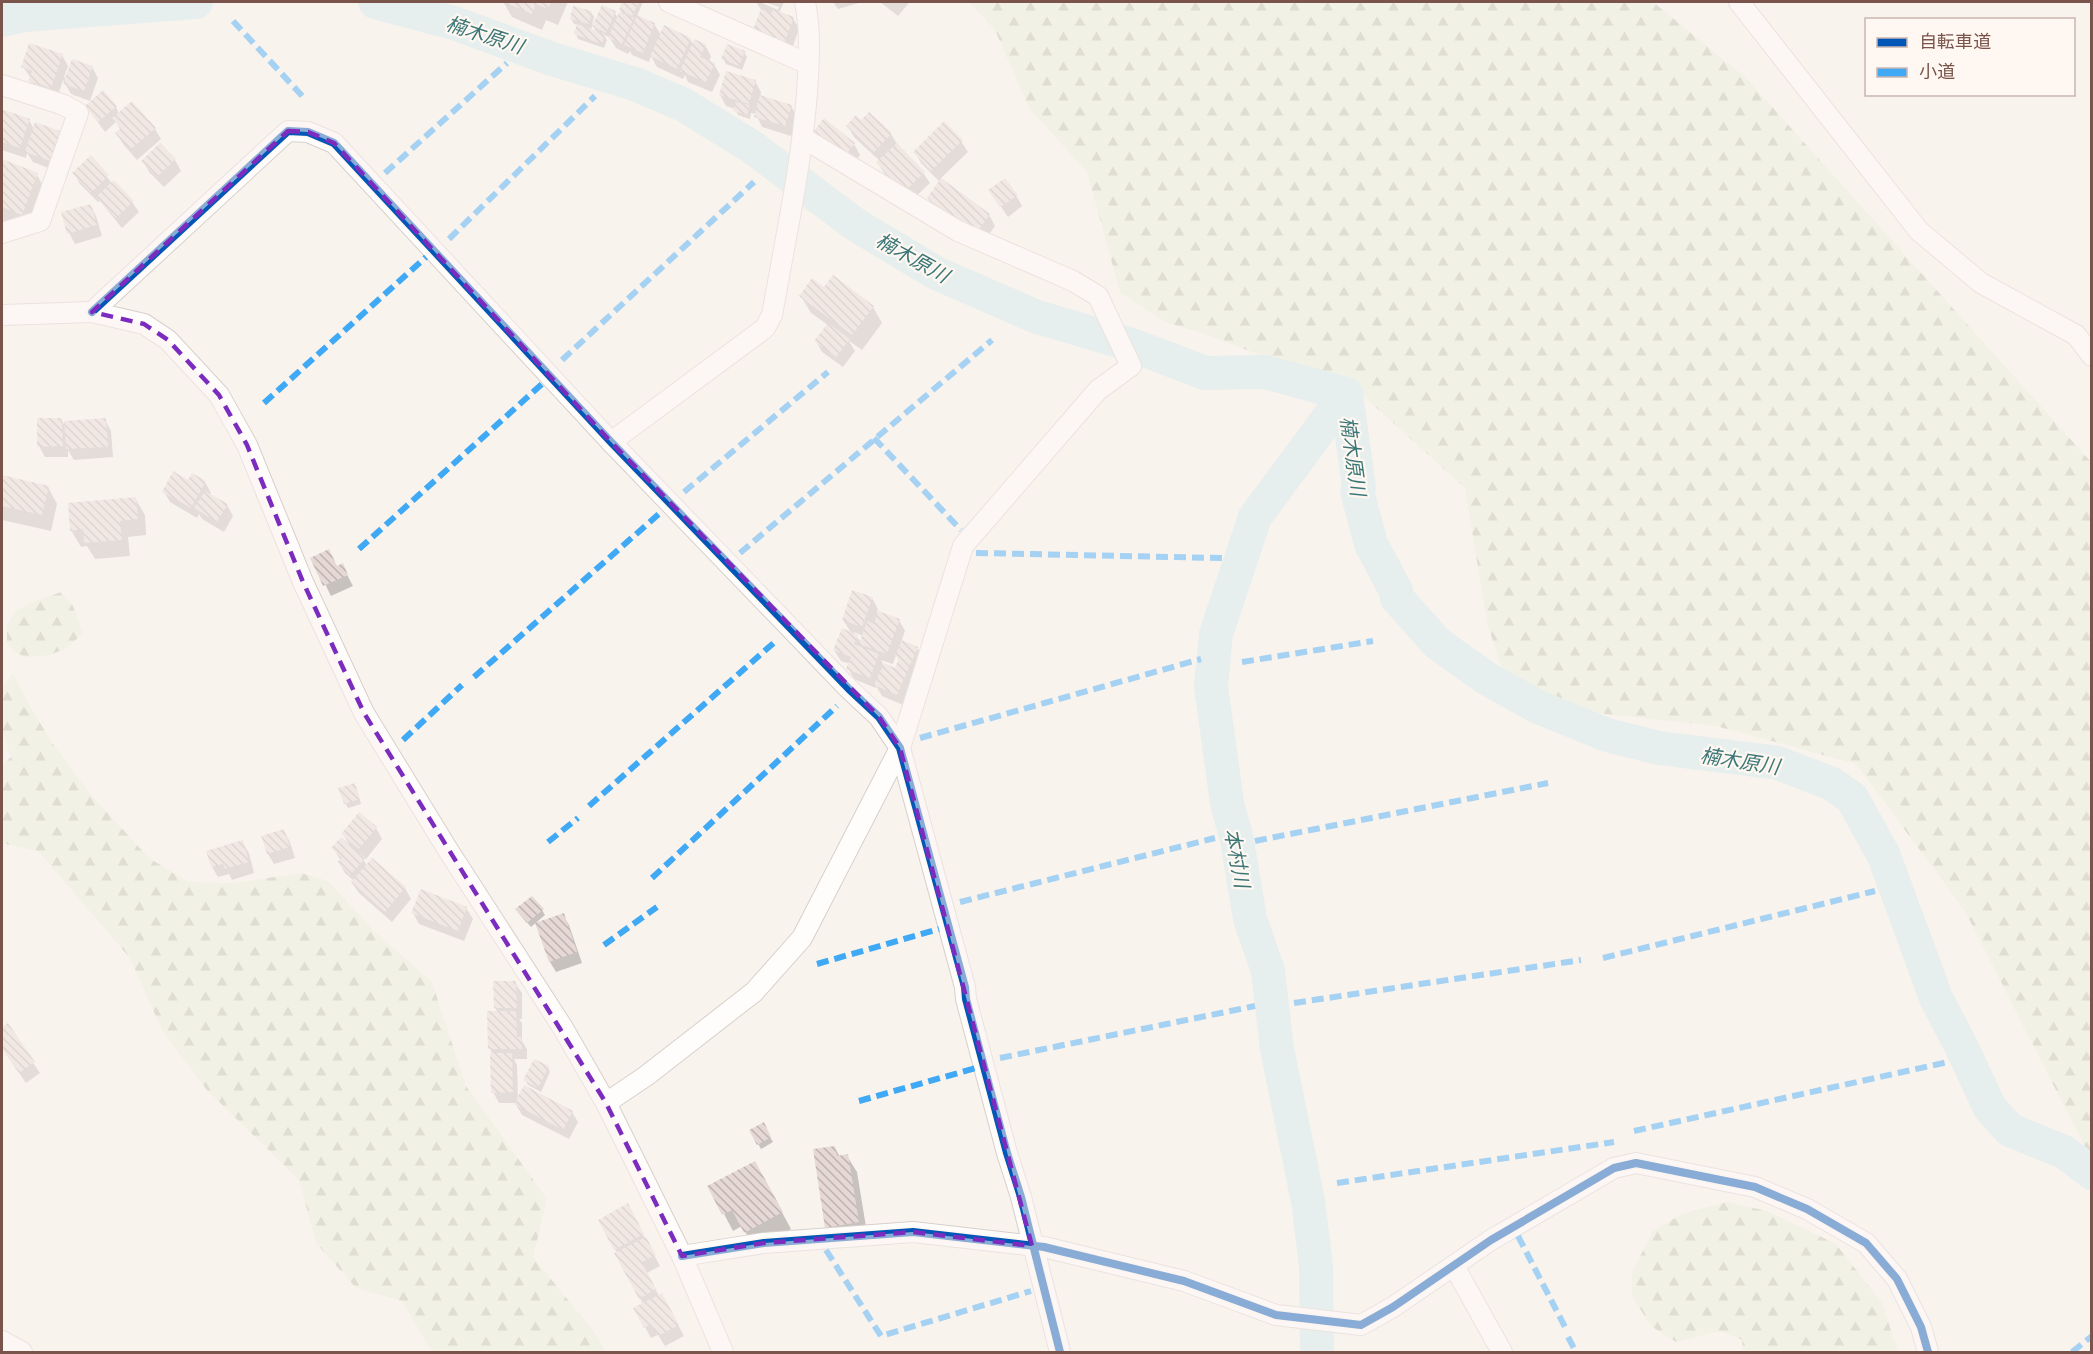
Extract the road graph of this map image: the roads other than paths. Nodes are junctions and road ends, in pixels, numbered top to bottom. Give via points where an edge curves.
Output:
1 (669, 2) edge
2 (804, 2) edge
3 (1739, 2) edge
4 (808, 64) junction
5 (2, 85) edge
6 (802, 146) junction
7 (2, 232) edge
8 (92, 312) junction
9 (2, 315) edge
10 (2091, 356) edge
11 (611, 442) junction
12 (900, 748) junction
13 (606, 1103) junction
14 (1032, 1246) junction
15 (682, 1256) junction
16 (1454, 1266) junction
17 (2, 1341) edge
18 (22, 1353) edge
19 (723, 1353) edge
20 (1060, 1353) edge
21 (1502, 1353) edge
22 (1928, 1353) edge

1 - 4 street
2 - 4 street
3 - 10 street via 1919,231 1981,283 2076,335
4 - 6 street
5 - 7 street via 78,113 40,221
6 - 11 street via 772,315 765,328
6 - 12 street via 958,231 1073,281 1098,296 1131,366 1098,390 963,546
8 - 9 street
8 - 11 street via 288,131 308,132 334,143
8 - 13 street via 144,324 168,340 219,395 247,445 303,582 364,713 563,1028
11 - 12 street via 879,717
12 - 13 street via 802,938 754,992
12 - 14 street
13 - 15 street
14 - 15 street via 913,1232 764,1244
14 - 16 street via 1184,1281 1276,1315 1361,1325
14 - 20 street
15 - 19 street
16 - 21 street
16 - 22 street via 1614,1168 1636,1163 1755,1187 1807,1209 1866,1243 1897,1279 1921,1328
17 - 18 street

